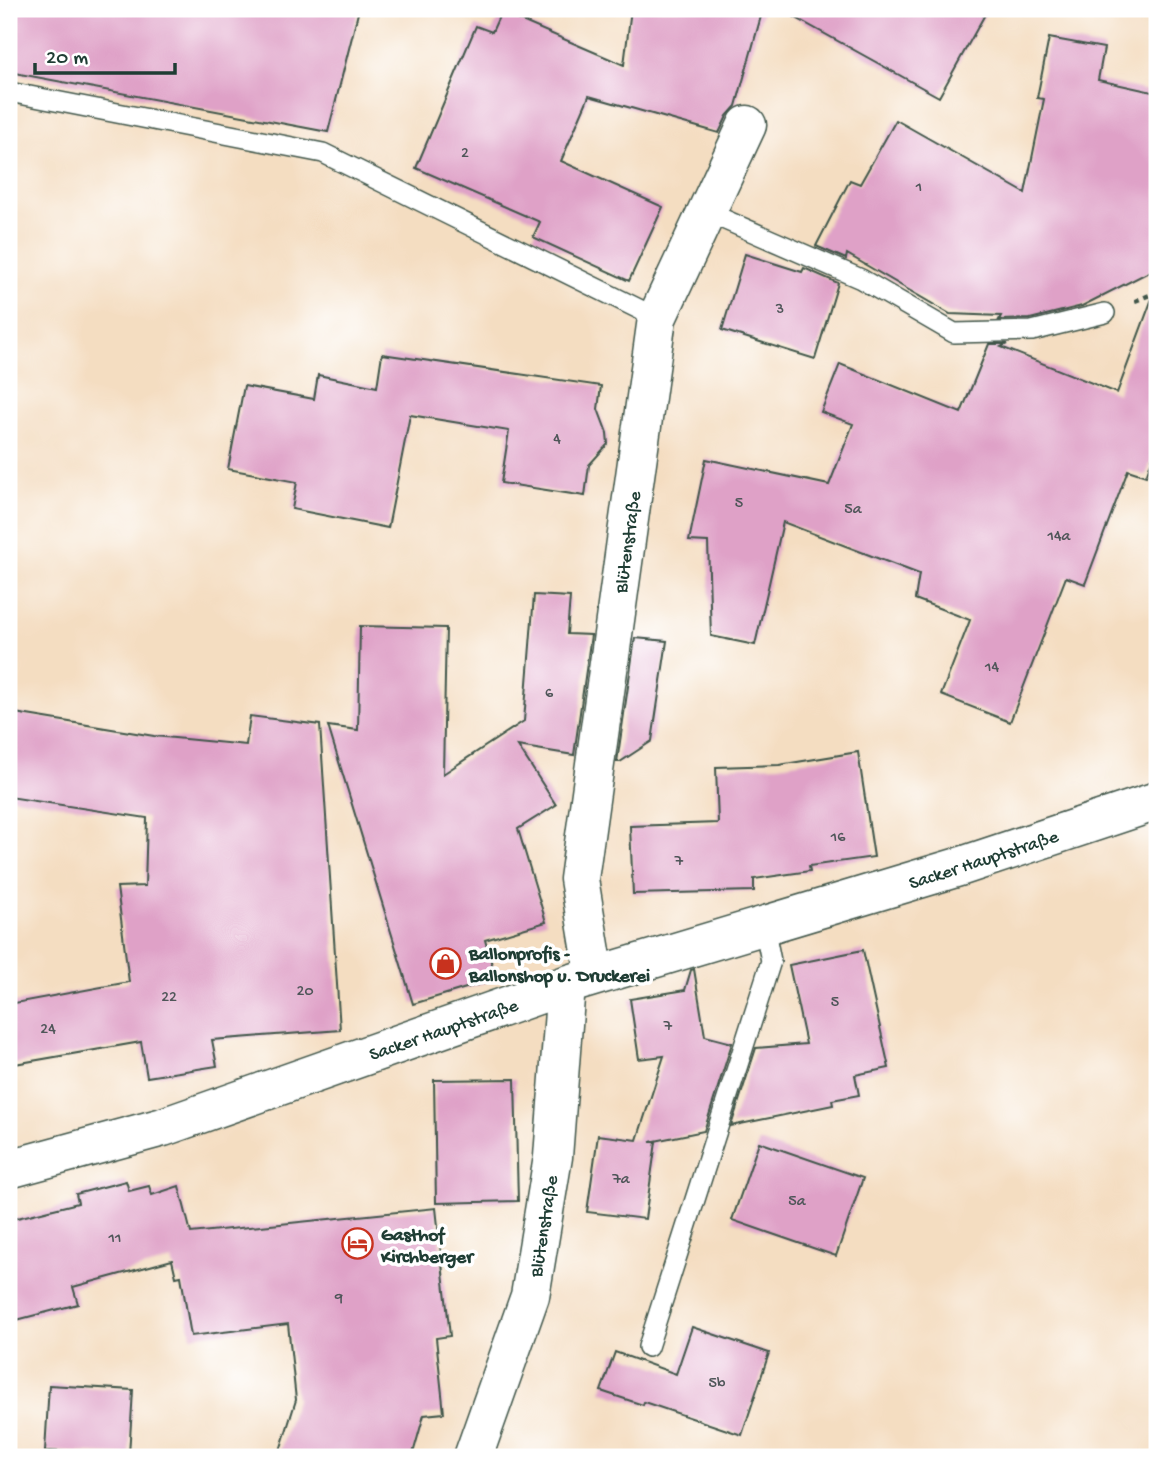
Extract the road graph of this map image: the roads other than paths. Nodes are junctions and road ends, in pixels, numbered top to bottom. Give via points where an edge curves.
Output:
1 (9, 92) edge
2 (747, 125) dead end
3 (707, 212) junction
4 (1105, 313) dead end
5 (657, 318) junction
6 (1157, 801) edge
7 (764, 926) junction
8 (580, 980) junction
9 (9, 1169) edge
10 (648, 1347) dead end
11 (473, 1457) edge

1 - 5 lane via 323,153
2 - 3 street, Blütenstraße
3 - 4 lane via 862,279 954,333 1032,331
3 - 5 street, Blütenstraße
5 - 8 street, Blütenstraße via 579,879
6 - 7 street, Sacker Hauptstraße
7 - 8 street, Sacker Hauptstraße
7 - 10 lane via 771,961
8 - 9 street, Sacker Hauptstraße via 163,1127
8 - 11 street, Blütenstraße via 530,1296

